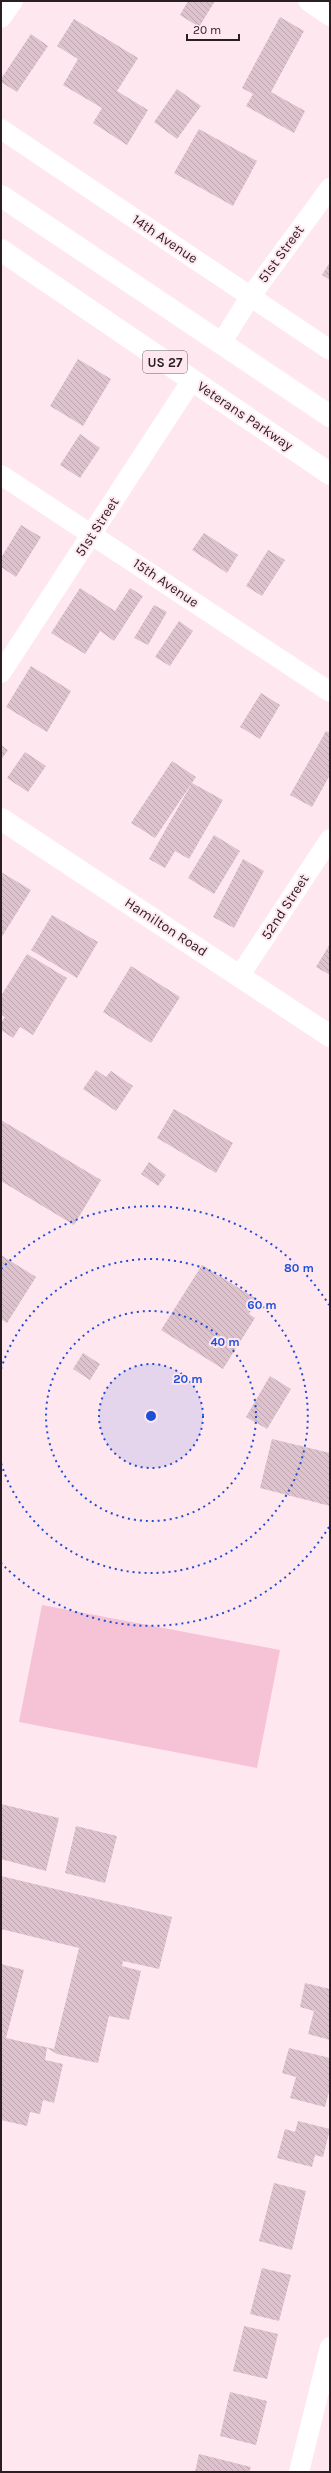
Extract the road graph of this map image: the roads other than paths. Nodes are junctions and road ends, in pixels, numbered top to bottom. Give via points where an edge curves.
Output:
1 (13, 1) edge
2 (308, 1) edge
3 (330, 16) edge
4 (1, 18) edge
5 (1, 129) edge
6 (330, 188) edge
7 (1, 196) edge
8 (1, 250) edge
9 (250, 297) junction
10 (222, 342) junction
11 (330, 350) edge
12 (192, 380) junction
13 (330, 416) edge
14 (330, 474) edge
15 (1, 475) edge
16 (92, 534) junction
17 (1, 673) edge
18 (330, 692) edge
19 (1, 819) edge
20 (330, 839) edge
21 (240, 975) junction
22 (330, 1036) edge
23 (330, 2347) edge
24 (299, 2472) edge

1 - 4 street
2 - 3 street
5 - 9 street, 14th Avenue
6 - 9 street, 51st Street
7 - 10 main road
8 - 12 main road, Veterans Parkway / US 27
9 - 10 street, 51st Street
9 - 11 street, 14th Avenue
10 - 13 main road
12 - 14 main road, Veterans Parkway / US 27
12 - 16 street, 51st Street
15 - 16 street, 15th Avenue
16 - 17 street, 51st Street
16 - 18 street, 15th Avenue
19 - 21 main road, Hamilton Road
20 - 21 street, 52nd Street
21 - 22 main road, Hamilton Road
23 - 24 street

